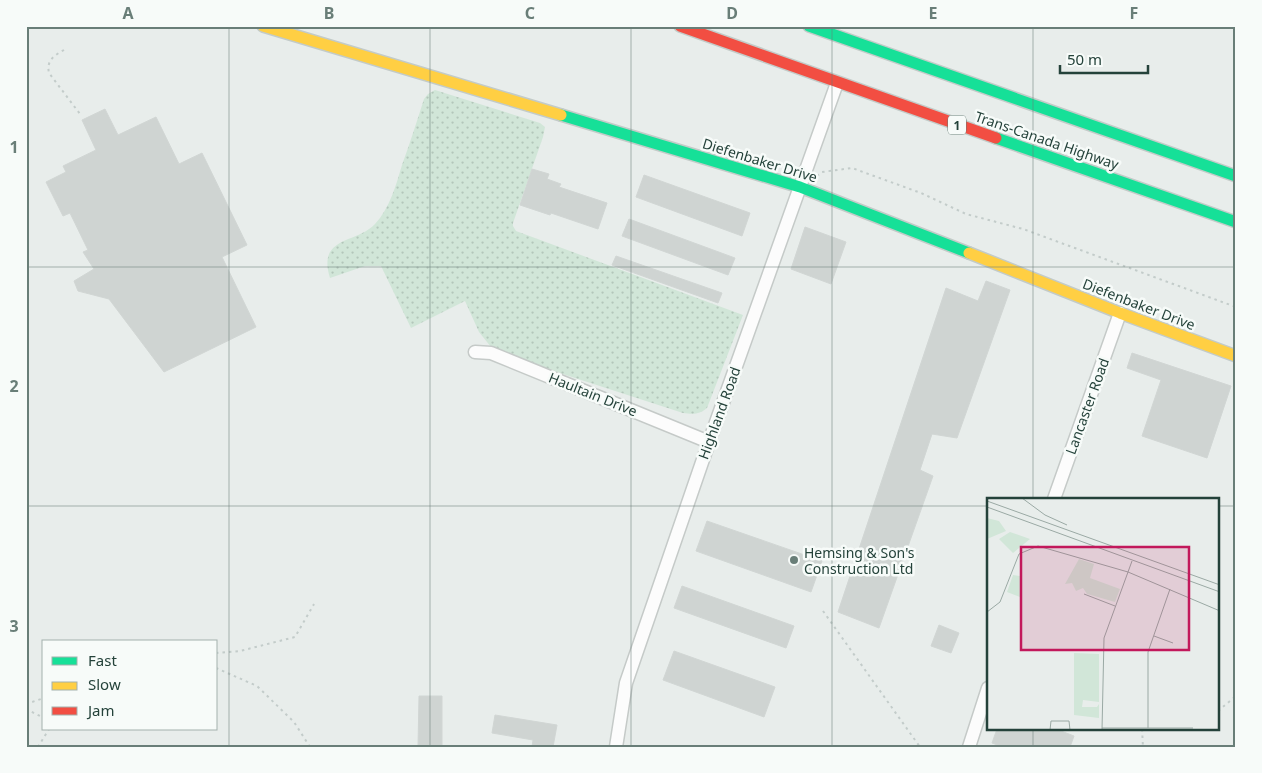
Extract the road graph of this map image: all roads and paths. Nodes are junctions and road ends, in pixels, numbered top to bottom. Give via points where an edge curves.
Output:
1 (264, 26) edge
2 (680, 26) edge
3 (809, 26) edge
4 (64, 50) dead end
5 (837, 83) junction
6 (80, 114) dead end
7 (1236, 176) edge
8 (800, 187) junction
9 (1236, 222) edge
10 (1236, 307) edge
11 (1120, 313) junction
12 (476, 352) dead end
13 (1236, 356) edge
14 (709, 442) junction
15 (1054, 498) edge
16 (314, 604) dead end
17 (823, 611) dead end
18 (218, 653) edge
19 (218, 669) edge
20 (987, 691) edge
21 (1236, 697) edge
22 (42, 699) edge
23 (26, 704) edge
24 (26, 709) edge
25 (1220, 709) edge
26 (42, 717) edge
27 (48, 730) edge
28 (1142, 730) edge
29 (38, 747) edge
30 (310, 747) edge
31 (616, 747) edge
32 (920, 747) edge
33 (969, 747) edge
34 (1143, 747) edge

1 - 8 main road, Diefenbaker Drive
2 - 5 main road, Trans-Canada Highway / 1
3 - 7 main road, Trans-Canada Highway
4 - 6 path via 50,60 49,72
5 - 8 street, Highland Road
5 - 9 main road, Trans-Canada Highway / 1
8 - 10 path via 822,172 852,168 921,192 966,214 1023,230
8 - 11 main road, Diefenbaker Drive
8 - 14 street, Highland Road
11 - 13 main road, Diefenbaker Drive
11 - 15 street, Lancaster Road
12 - 14 street, Haultain Drive via 491,353
14 - 31 street, Highland Road via 626,683
16 - 18 path via 295,637 240,651
17 - 32 path
19 - 30 path via 258,686 294,722
20 - 33 street
21 - 25 path
22 - 23 path
24 - 26 path
27 - 29 path
28 - 34 path

